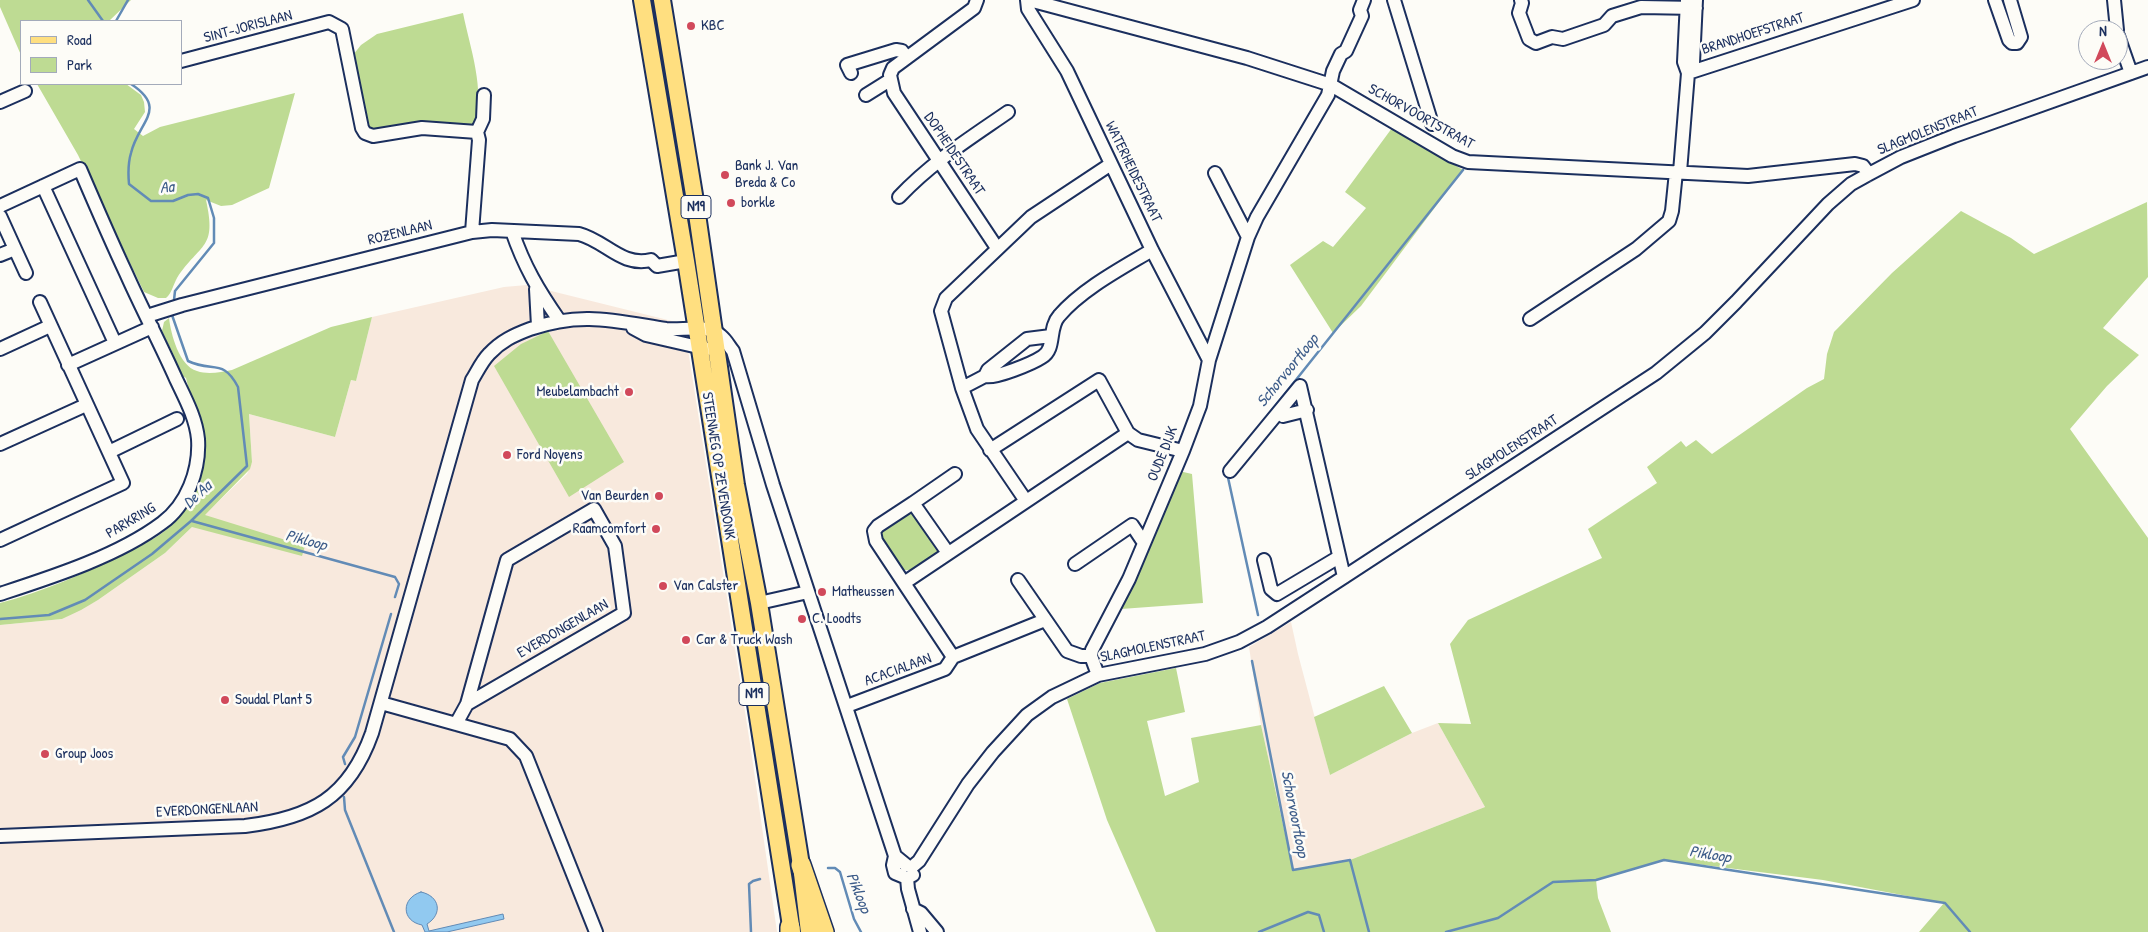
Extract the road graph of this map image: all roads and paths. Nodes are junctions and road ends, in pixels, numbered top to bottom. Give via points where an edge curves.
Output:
1 (642, 0) edge
2 (662, 0) edge
3 (978, 0) edge
4 (1028, 0) edge
5 (1364, 0) edge
6 (1394, 0) edge
7 (1521, 0) edge
8 (1913, 0) edge
9 (1995, 0) edge
10 (2010, 0) edge
11 (2114, 0) edge
12 (1691, 4) edge
13 (2116, 20) edge
14 (906, 57) junction
15 (182, 61) edge
16 (2128, 64) edge
17 (2148, 67) edge
18 (851, 73) dead end
19 (1688, 73) junction
20 (2131, 73) junction
21 (890, 78) junction
22 (1331, 85) junction
23 (25, 91) dead end
24 (484, 95) dead end
25 (866, 95) dead end
26 (0, 102) edge
27 (1008, 112) dead end
28 (1432, 124) dead end
29 (477, 132) junction
30 (938, 160) junction
31 (1111, 164) junction
32 (1678, 172) junction
33 (1215, 173) dead end
34 (1868, 174) junction
35 (43, 186) junction
36 (899, 197) dead end
37 (0, 206) edge
38 (0, 216) edge
39 (512, 231) junction
40 (472, 232) junction
41 (1248, 237) junction
42 (14, 248) junction
43 (997, 248) junction
44 (1152, 250) junction
45 (0, 255) edge
46 (686, 261) junction
47 (26, 273) dead end
48 (536, 287) junction
49 (40, 302) dead end
50 (1530, 319) dead end
51 (559, 320) junction
52 (615, 320) junction
53 (150, 321) junction
54 (50, 326) junction
55 (538, 326) junction
56 (696, 329) junction
57 (712, 331) junction
58 (1051, 336) junction
59 (115, 343) junction
60 (699, 348) junction
61 (0, 349) edge
62 (716, 351) junction
63 (1209, 360) junction
64 (68, 365) junction
65 (985, 376) junction
66 (740, 378) junction
67 (962, 388) junction
68 (86, 405) junction
69 (1307, 410) junction
70 (1284, 416) dead end
71 (178, 419) dead end
72 (1128, 433) junction
73 (0, 444) edge
74 (990, 450) junction
75 (1183, 451) junction
76 (109, 452) junction
77 (1230, 471) dead end
78 (955, 474) dead end
79 (1026, 501) junction
80 (913, 503) junction
81 (0, 540) edge
82 (1144, 543) junction
83 (948, 553) junction
84 (1340, 556) junction
85 (1264, 560) dead end
86 (1075, 564) dead end
87 (1344, 577) junction
88 (1018, 580) dead end
89 (904, 582) junction
90 (808, 592) junction
91 (0, 594) edge
92 (759, 603) junction
93 (1045, 620) junction
94 (953, 656) junction
95 (1091, 656) junction
96 (1098, 675) junction
97 (381, 703) junction
98 (467, 704) junction
99 (847, 706) junction
100 (456, 724) junction
101 (0, 836) edge
102 (801, 865) junction
103 (907, 871) junction
104 (913, 909) junction
105 (791, 930) edge
106 (596, 932) edge
107 (809, 932) edge
108 (824, 932) edge
109 (920, 932) edge
110 (937, 932) edge

1 - 46 main road, STEENWEG OP ZEVENDONK / N19
2 - 57 main road, STEENWEG OP ZEVENDONK / N19 via 696,207
3 - 14 street via 974,8
4 - 22 street, SCHORVOORTSTRAAT via 1247,58
4 - 31 street, WATERHEIDESTRAAT via 1028,9 1067,71
5 - 22 street, OUDE DIJK via 1360,10 1362,16 1333,71
6 - 28 street
7 - 12 street via 1519,13 1529,40 1536,43 1552,37 1563,39 1604,25 1612,16 1641,7
8 - 19 street, BRANDHOEFSTRAAT
9 - 10 street via 2009,40 2017,43 2021,32
11 - 13 street
12 - 19 street via 1684,62
14 - 18 street via 902,51 896,50 847,65
14 - 21 street via 893,68
15 - 29 street, SINT-JORISLAAN via 330,22 342,29 365,133 373,136 422,128
16 - 20 street
17 - 20 street, SLAGMOLENSTRAAT
19 - 32 street
20 - 34 street, SLAGMOLENSTRAAT via 1945,140 1888,162
21 - 25 street
21 - 30 street, DOPHEIDESTRAAT via 894,93
22 - 32 street, SCHORVOORTSTRAAT via 1452,156 1468,162
22 - 41 street, OUDE DIJK
23 - 26 street
24 - 29 street via 483,119
27 - 30 street
29 - 40 street
30 - 36 street
30 - 43 street, DOPHEIDESTRAAT
31 - 43 street via 1044,208
31 - 44 street, WATERHEIDESTRAAT
32 - 34 street, SCHORVOORTSTRAAT via 1748,176 1855,164 1863,166
32 - 50 street via 1669,221 1631,252
33 - 41 street
34 - 87 street, SLAGMOLENSTRAAT via 1828,204 1736,302 1656,372
35 - 37 street
35 - 53 street, PARKRING via 80,169
35 - 59 street
38 - 42 street
39 - 40 street, ROZENLAAN
39 - 46 street, ROZENLAAN via 579,234 590,237 627,260 640,263 650,260 657,266
39 - 48 street
40 - 53 street, ROZENLAAN via 182,305
41 - 63 street, OUDE DIJK
42 - 45 street
42 - 47 street
43 - 67 street via 942,305
44 - 58 street via 1090,289 1060,314
44 - 63 street, WATERHEIDESTRAAT
46 - 56 main road, STEENWEG OP ZEVENDONK / N19
48 - 51 street
48 - 55 street
49 - 54 street
51 - 52 street, EVERDONGENLAAN
51 - 55 street, EVERDONGENLAAN
52 - 56 street, EVERDONGENLAAN via 673,330
52 - 60 street, EVERDONGENLAAN via 646,334
53 - 59 street, ROZENLAAN
53 - 91 street, PARKRING via 195,422 198,462 189,490 163,523 115,550
54 - 61 street
54 - 64 street
55 - 97 street, EVERDONGENLAAN via 510,336 488,355 472,380
56 - 57 street, EVERDONGENLAAN
56 - 60 main road, STEENWEG OP ZEVENDONK / N19
57 - 62 main road, STEENWEG OP ZEVENDONK / N19
57 - 66 street via 721,335 733,351
58 - 65 street via 1027,338
58 - 65 street via 1050,347 1043,357 988,378
59 - 64 street, ROZENLAAN
60 - 62 street, EVERDONGENLAAN
60 - 105 main road, STEENWEG OP ZEVENDONK / N19
62 - 66 street
62 - 92 main road, STEENWEG OP ZEVENDONK / N19 via 736,485
63 - 75 street, OUDE DIJK via 1200,406
64 - 68 street
65 - 67 street
66 - 90 street
67 - 74 street via 977,430
68 - 73 street
68 - 76 street
69 - 70 street
69 - 77 street via 1300,386
69 - 84 street
71 - 76 street
72 - 74 street via 1099,380
72 - 75 street via 1138,440
72 - 79 street
74 - 79 street
75 - 82 street, OUDE DIJK
76 - 81 street via 123,483
78 - 80 street, ACACIALAAN
79 - 83 street
80 - 83 street
80 - 89 street, ACACIALAAN via 874,531 876,541
82 - 86 street via 1132,525
82 - 95 street, OUDE DIJK
83 - 89 street
84 - 85 street via 1277,594 1271,589
84 - 87 street
87 - 96 street, SLAGMOLENSTRAAT via 1239,642 1205,654
88 - 93 street
89 - 94 street, ACACIALAAN
90 - 92 street
90 - 99 street
92 - 102 main road, STEENWEG OP ZEVENDONK / N19
93 - 94 street, ACACIALAAN
93 - 95 street via 1067,651
94 - 99 street, ACACIALAAN via 945,669
95 - 96 street
96 - 103 street, SLAGMOLENSTRAAT via 1052,697 1027,714 968,784 919,861
97 - 100 street
97 - 101 street, EVERDONGENLAAN via 364,755 352,776 338,791 302,814 277,822 245,826
98 - 98 street, EVERDONGENLAAN via 507,560 594,509 615,546 624,613
98 - 100 street, EVERDONGENLAAN
99 - 103 street via 895,856
100 - 106 street via 510,739 526,756
102 - 107 main road, STEENWEG OP ZEVENDONK / N19
102 - 108 highway
103 - 104 street
104 - 109 street
104 - 110 street via 921,912

